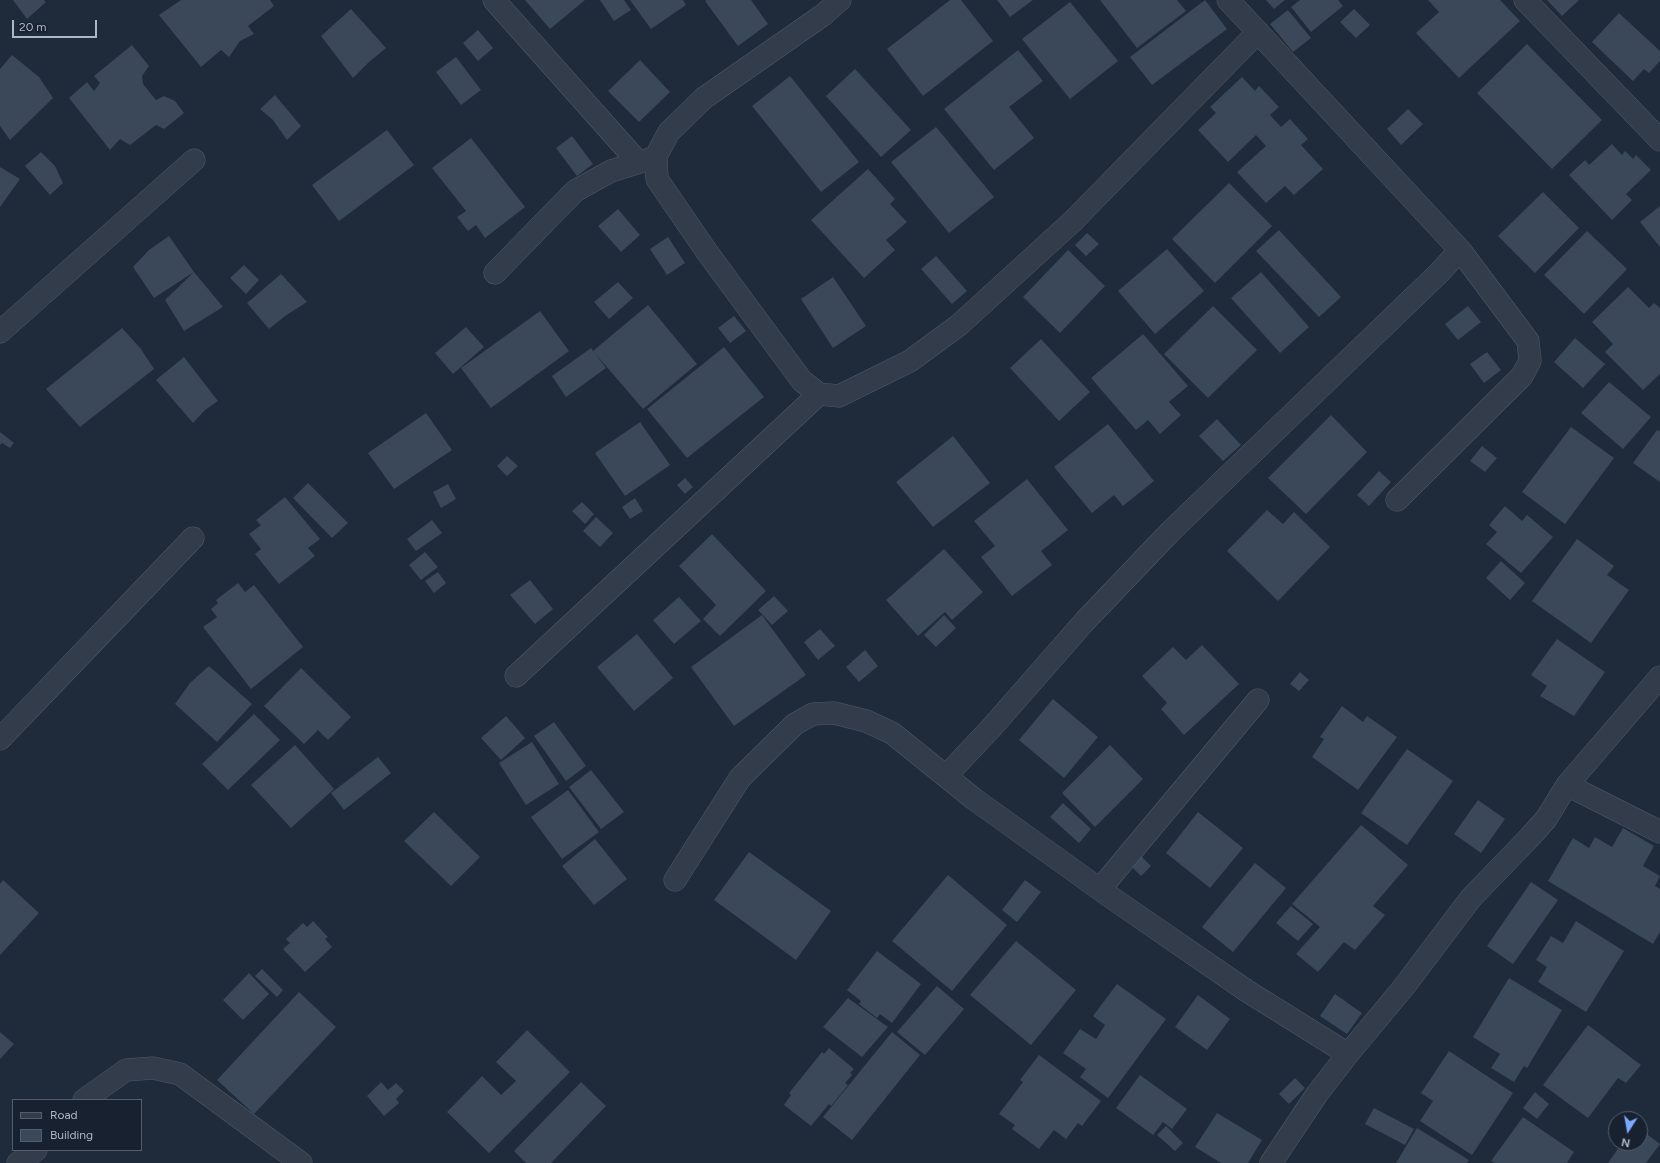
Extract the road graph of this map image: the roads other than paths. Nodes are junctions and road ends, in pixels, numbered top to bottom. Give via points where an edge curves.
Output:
1 (494, 0) edge
2 (840, 0) edge
3 (1228, 0) edge
4 (1525, 0) edge
5 (1258, 32) junction
6 (1657, 130) edge
7 (647, 159) junction
8 (194, 160) dead end
9 (1460, 250) junction
10 (495, 273) dead end
11 (0, 332) edge
12 (818, 394) junction
13 (1397, 500) dead end
14 (193, 538) dead end
15 (516, 676) dead end
16 (1660, 677) edge
17 (1258, 700) dead end
18 (0, 739) edge
19 (946, 776) junction
20 (1567, 785) junction
21 (1660, 832) edge
22 (674, 880) dead end
23 (1100, 890) junction
24 (1348, 1054) junction
25 (85, 1099) edge
26 (35, 1151) edge
27 (18, 1163) edge
28 (301, 1163) edge
29 (1271, 1163) edge

1 - 7 street
2 - 7 street via 704,98 669,132
3 - 5 street
4 - 6 street
5 - 9 street
5 - 12 street via 1072,221 959,325 910,361 839,396
7 - 10 street via 611,171 575,191
7 - 12 street via 657,179 707,252 802,381
8 - 11 street
9 - 13 street via 1528,342 1530,361 1522,376
9 - 19 street via 1170,532 1085,621
12 - 15 street
14 - 18 street
16 - 20 street
17 - 23 street
19 - 22 street via 892,734 866,721 834,713 813,714 795,724 740,778
19 - 23 street via 980,804
20 - 21 street
20 - 24 street via 1546,819 1471,898 1403,988
23 - 24 street via 1247,990
24 - 29 street via 1317,1094
25 - 28 street via 126,1070 153,1068 180,1074
26 - 27 street

